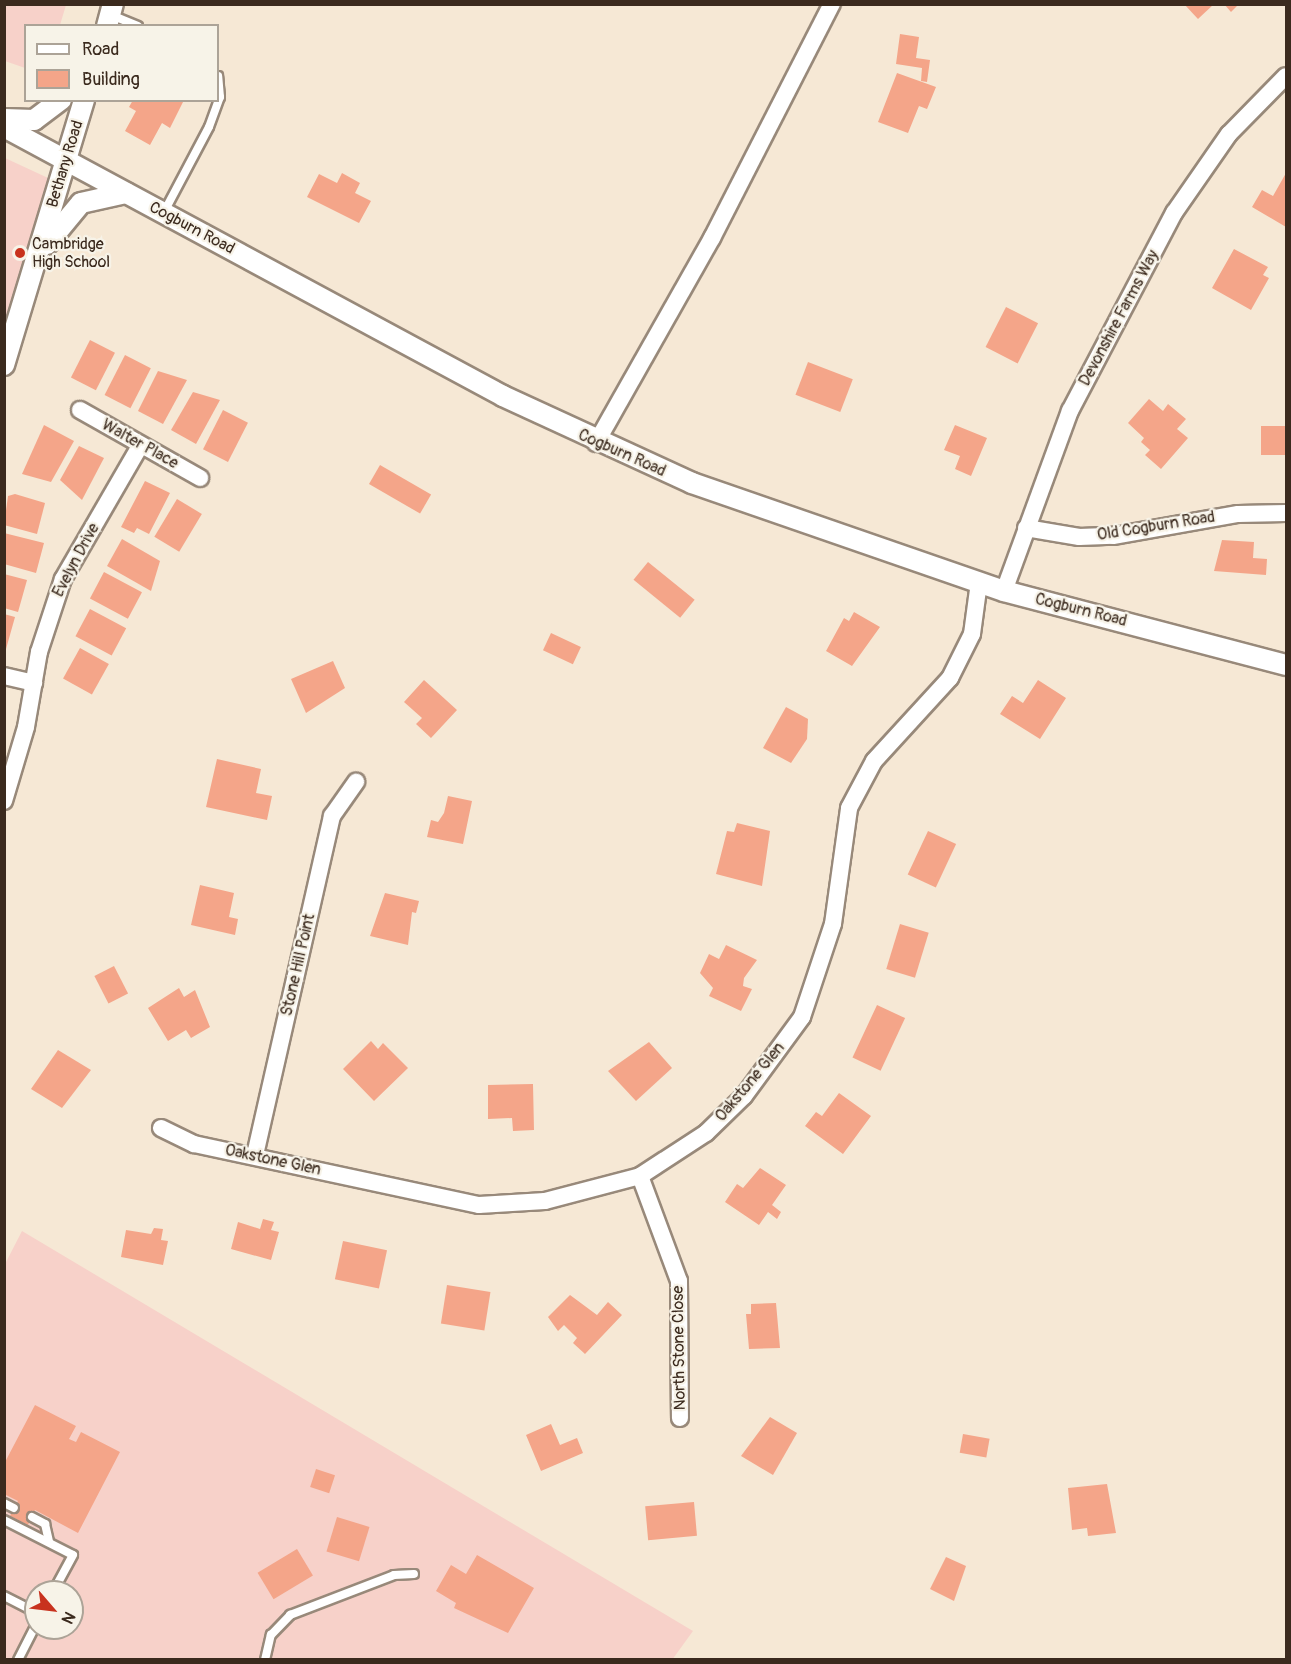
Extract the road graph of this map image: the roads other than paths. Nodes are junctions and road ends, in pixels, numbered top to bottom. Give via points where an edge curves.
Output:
1 (832, 4) edge
2 (110, 15) edge
3 (133, 24) edge
4 (1287, 76) edge
5 (58, 102) edge
6 (83, 102) edge
7 (218, 102) edge
8 (4, 119) edge
9 (4, 128) edge
10 (66, 161) junction
11 (126, 194) junction
12 (164, 212) junction
13 (37, 259) junction
14 (4, 365) edge
15 (80, 410) dead end
16 (596, 442) junction
17 (140, 446) junction
18 (200, 478) dead end
19 (1287, 513) edge
20 (1026, 528) junction
21 (979, 582) junction
22 (1004, 591) junction
23 (1287, 665) edge
24 (4, 676) edge
25 (34, 683) junction
26 (356, 782) dead end
27 (4, 801) edge
28 (161, 1128) dead end
29 (255, 1155) junction
30 (640, 1176) junction
31 (680, 1418) dead end
32 (4, 1503) edge
33 (14, 1508) dead end
34 (32, 1517) dead end
35 (4, 1520) edge
36 (49, 1542) junction
37 (414, 1574) dead end
38 (59, 1580) edge
39 (4, 1596) edge
40 (24, 1606) edge
41 (28, 1640) edge
42 (18, 1659) edge
43 (265, 1659) edge

1 - 16 street via 712,238
2 - 3 lane
4 - 20 street, Devonshire Farms Way via 1229,134 1180,203 1070,411
5 - 8 street via 34,120
6 - 10 street, Bethany Road
7 - 12 lane
9 - 10 street, Cogburn Road
10 - 11 street, Cogburn Road
10 - 13 street, Bethany Road
11 - 12 street, Cogburn Road
11 - 13 street via 75,207
12 - 16 street, Cogburn Road
13 - 14 street, Bethany Road
15 - 17 street, Walter Place
16 - 21 street, Cogburn Road via 779,515
17 - 18 street, Walter Place
17 - 25 street, Evelyn Drive via 63,579
19 - 20 street, Old Cogburn Road via 1238,514 1113,536 1079,537
20 - 22 street, Devonshire Farms Way
21 - 22 street, Cogburn Road
21 - 30 street, Oakstone Glen via 972,634 950,678 874,761 849,808 833,924 802,1017 727,1113
22 - 23 street, Cogburn Road
24 - 25 street
25 - 27 street, Evelyn Drive
26 - 29 street, Stone Hill Point via 332,816
28 - 29 street, Oakstone Glen via 194,1144
29 - 30 street, Oakstone Glen via 479,1205 545,1201
30 - 31 street, North Stone Close via 679,1281
32 - 33 lane
34 - 36 lane via 45,1524
35 - 36 lane
36 - 38 lane via 73,1555
37 - 43 lane via 394,1575 290,1615 271,1635
39 - 40 lane
41 - 42 lane

